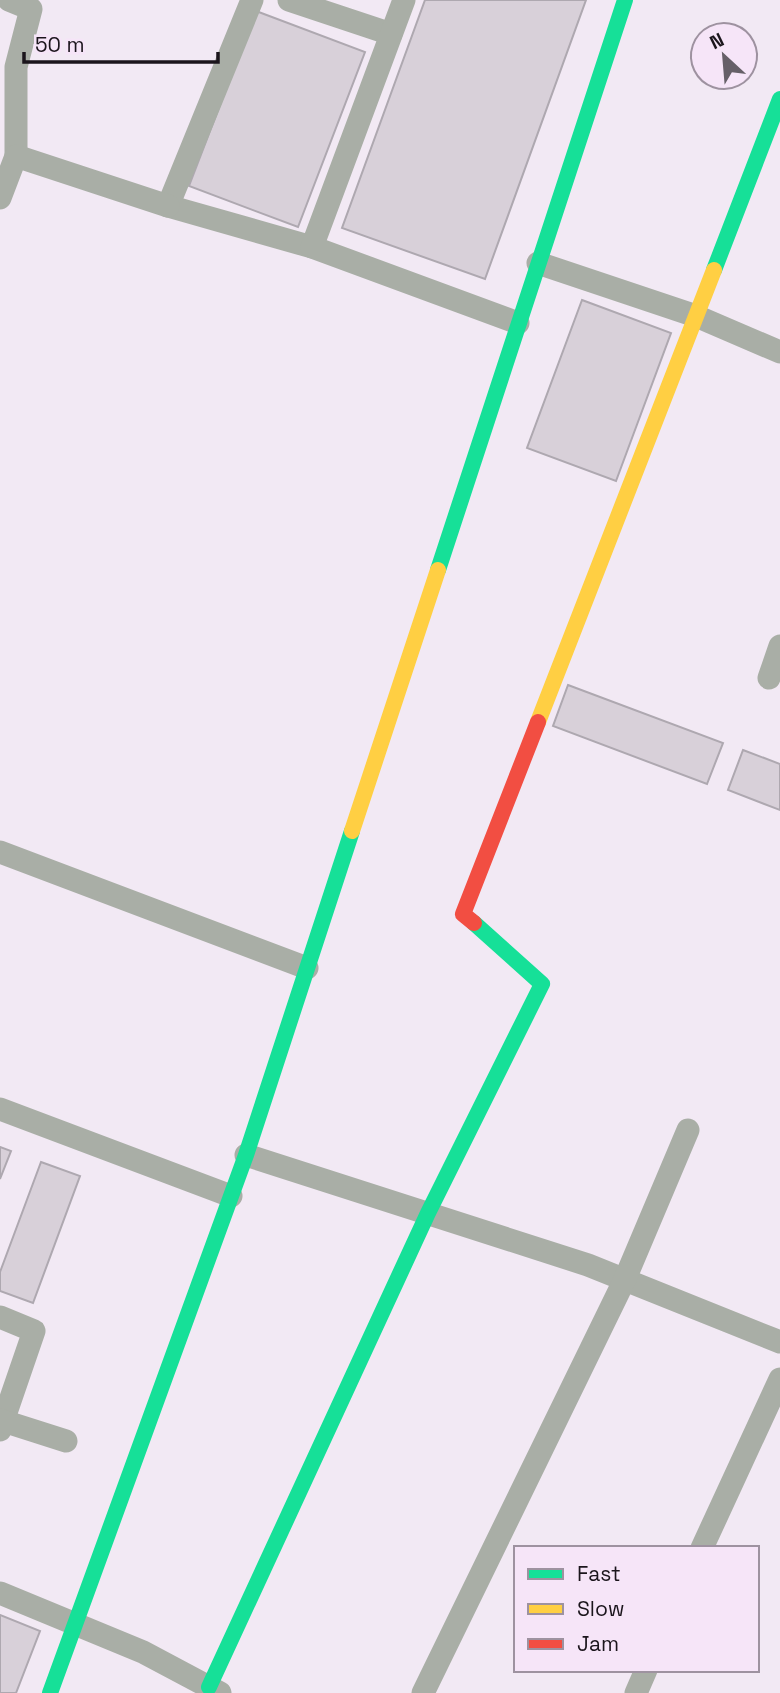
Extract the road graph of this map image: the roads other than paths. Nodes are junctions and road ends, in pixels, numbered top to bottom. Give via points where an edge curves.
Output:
1 (9, 0) edge
2 (252, 0) edge
3 (289, 0) edge
4 (404, 0) edge
5 (625, 0) edge
6 (33, 4) edge
7 (391, 34) junction
8 (780, 99) edge
9 (16, 156) junction
10 (0, 198) edge
11 (168, 206) junction
12 (312, 247) junction
13 (538, 263) junction
14 (696, 316) junction
15 (518, 323) junction
16 (780, 352) edge
17 (780, 646) edge
18 (769, 678) dead end
19 (0, 852) edge
20 (307, 968) junction
21 (0, 1109) edge
22 (688, 1130) dead end
23 (246, 1155) junction
24 (231, 1196) junction
25 (428, 1213) junction
26 (625, 1279) junction
27 (0, 1318) edge
28 (780, 1342) edge
29 (780, 1379) edge
30 (1, 1424) edge
31 (66, 1441) dead end
32 (703, 1546) edge
33 (0, 1593) edge
34 (76, 1625) junction
35 (645, 1672) edge
36 (215, 1690) edge
37 (50, 1693) edge
38 (423, 1693) edge
39 (636, 1693) edge

1 - 6 street
2 - 11 street
3 - 7 street
4 - 7 street
5 - 13 street
6 - 9 street via 16,67
7 - 12 street
8 - 14 street
9 - 10 street
9 - 11 street
11 - 12 street
12 - 15 street
13 - 14 street
13 - 15 street
14 - 16 street
14 - 25 street via 463,914 542,984
15 - 20 street
17 - 18 street
19 - 20 street
20 - 23 street
21 - 24 street
22 - 26 street
23 - 24 street
23 - 25 street
24 - 34 street
25 - 26 street
25 - 36 street
26 - 28 street
26 - 38 street
27 - 30 street via 34,1331
29 - 32 street
30 - 31 street
33 - 34 street
34 - 36 street via 143,1652
34 - 37 street
35 - 39 street

